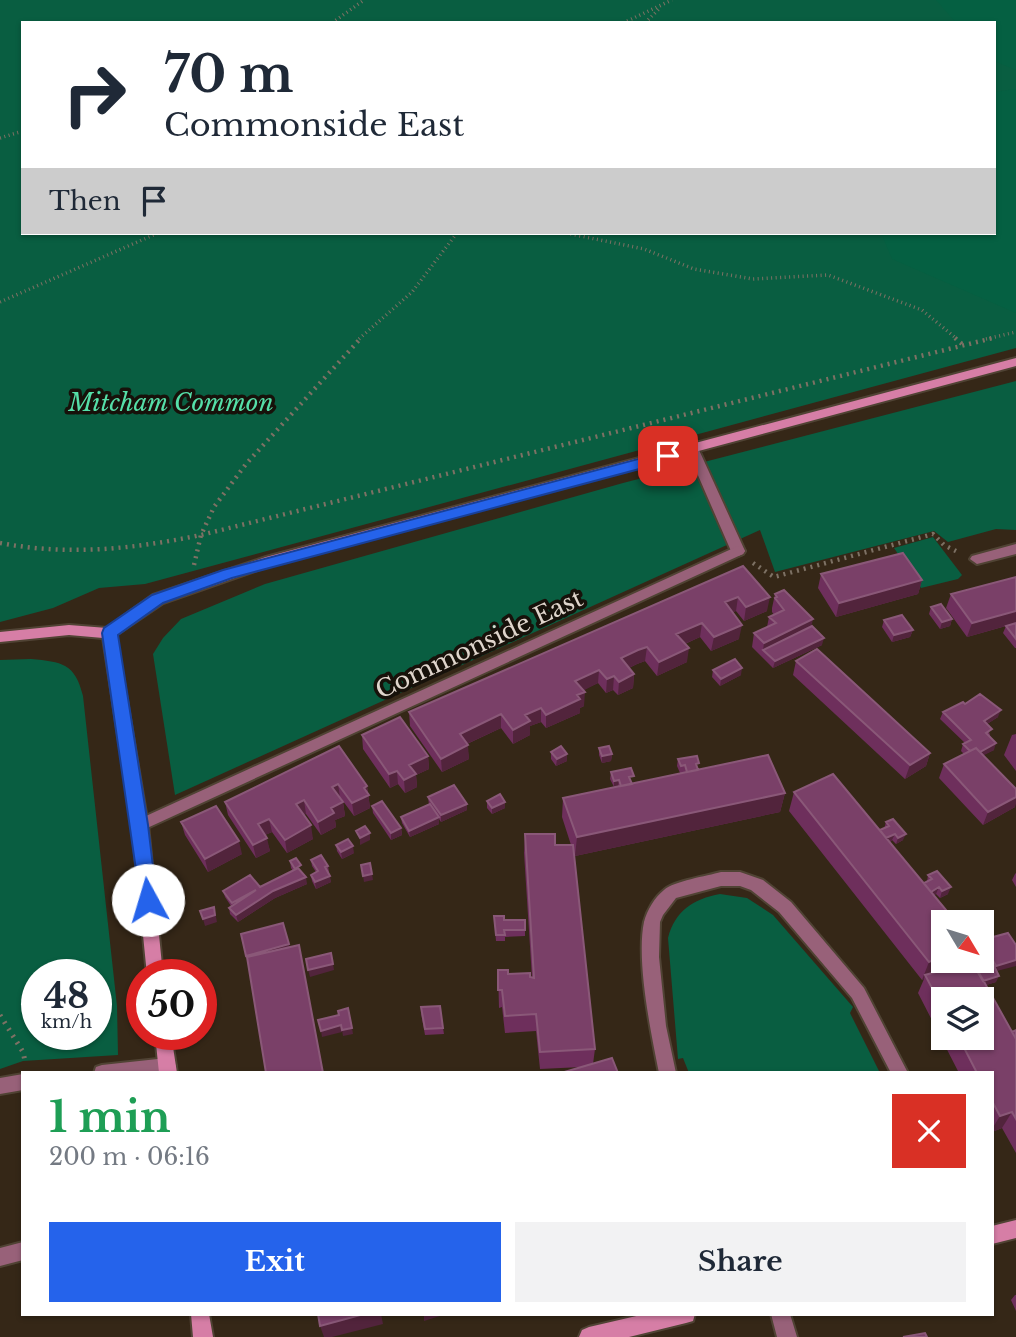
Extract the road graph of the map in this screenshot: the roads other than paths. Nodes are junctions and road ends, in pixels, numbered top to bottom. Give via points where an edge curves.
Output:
1 (1016, 362) edge
2 (693, 450) junction
3 (1016, 549) edge
4 (976, 559) road end
5 (109, 633) junction
6 (0, 636) edge
7 (140, 825) junction
8 (154, 959) edge
9 (165, 1050) edge
10 (167, 1069) edge
11 (134, 1071) edge
12 (668, 1071) edge
13 (899, 1071) edge
14 (21, 1082) edge
15 (0, 1086) edge
16 (1015, 1233) edge
17 (994, 1235) edge
18 (21, 1252) edge
19 (0, 1257) edge
20 (200, 1316) edge
21 (678, 1316) edge
22 (781, 1316) edge
23 (203, 1337) edge
24 (589, 1337) edge
25 (787, 1337) edge

1 - 2 street
2 - 5 street via 229,574 158,599
2 - 7 street, Commonside East via 738,551
3 - 4 street
5 - 6 street via 69,630
5 - 7 street
7 - 8 street
9 - 10 street
10 - 11 street
12 - 13 street via 657,1026 650,957 656,911 671,893 722,879 740,879 757,885 785,907 858,993
14 - 15 street
16 - 17 street
18 - 19 street
20 - 23 street
21 - 24 street
22 - 25 street

